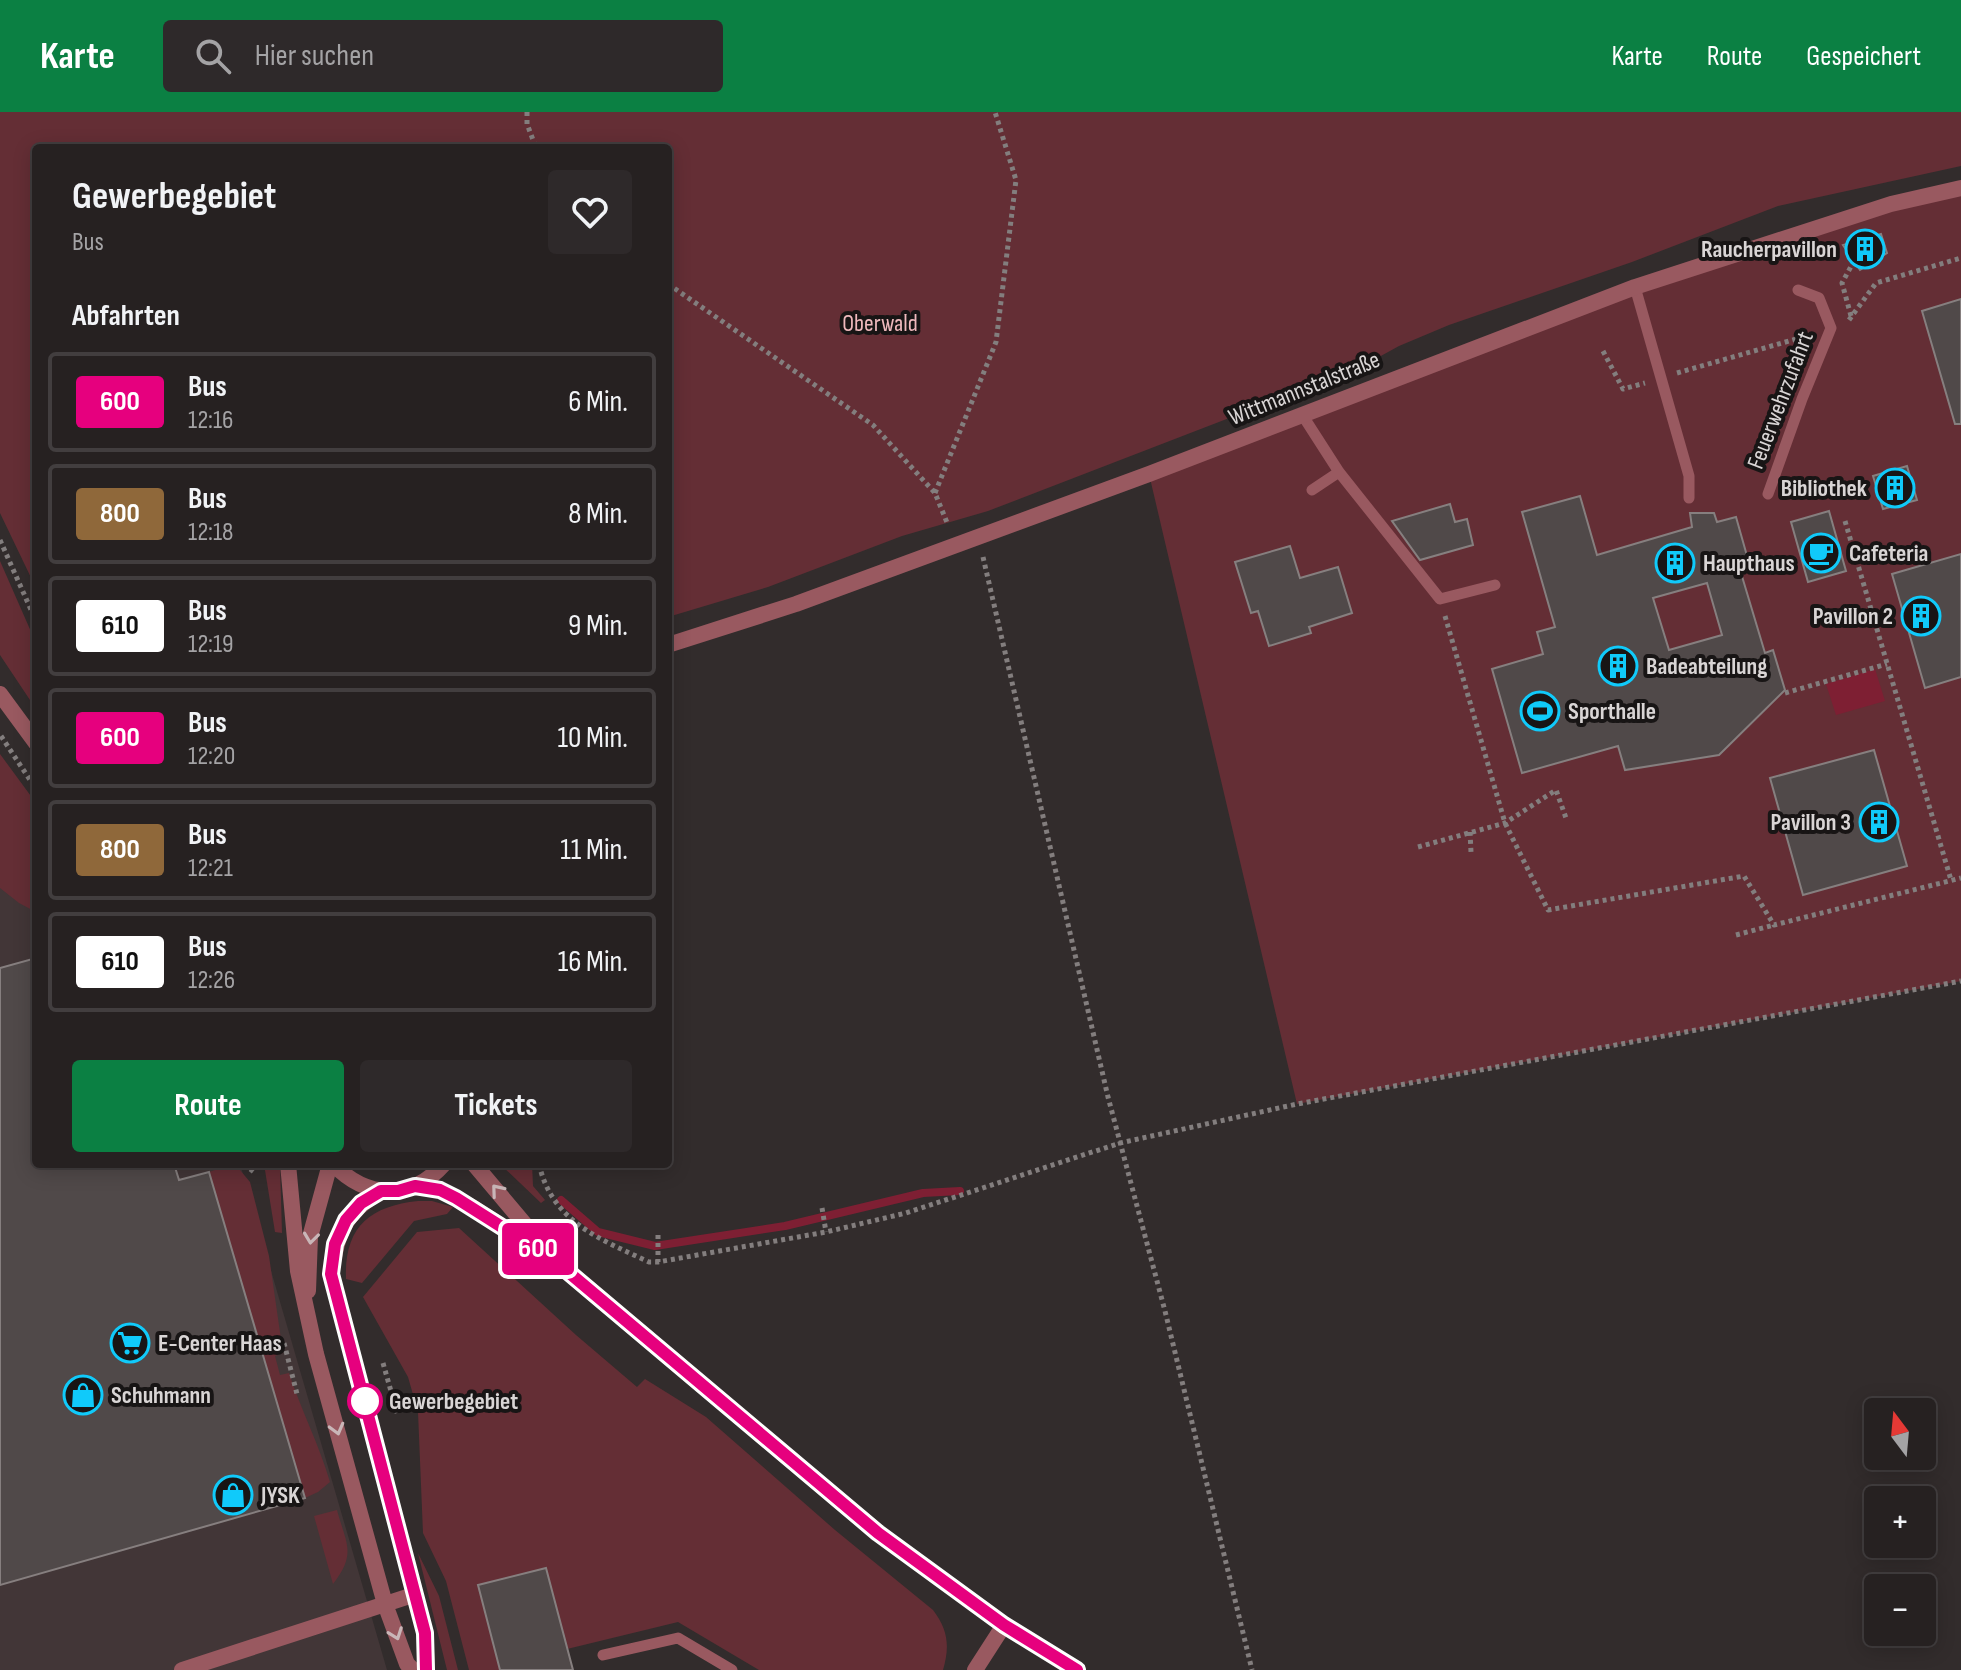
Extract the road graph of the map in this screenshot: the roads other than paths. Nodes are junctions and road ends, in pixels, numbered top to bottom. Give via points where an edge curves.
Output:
1 (1961, 188) edge
2 (1635, 287) junction
3 (1798, 290) dead end
4 (1303, 416) junction
5 (1339, 472) junction
6 (1312, 490) dead end
7 (1768, 494) dead end
8 (1689, 498) dead end
9 (1495, 585) dead end
10 (672, 644) edge
11 (0, 694) edge
12 (32, 738) edge
13 (288, 1168) edge
14 (331, 1168) edge
15 (336, 1168) edge
16 (440, 1168) edge
17 (477, 1168) edge
18 (415, 1186) junction
19 (381, 1191) junction
20 (554, 1260) junction
21 (307, 1315) junction
22 (413, 1595) junction
23 (385, 1604) junction
24 (1004, 1625) junction
25 (603, 1655) dead end
26 (231, 1662) edge
27 (193, 1668) edge
28 (413, 1670) edge
29 (427, 1670) edge
30 (732, 1670) edge
31 (975, 1670) edge
32 (1077, 1670) edge

1 - 2 street, Wittmannstalstraße via 1891,204
2 - 4 street, Wittmannstalstraße
2 - 8 lane via 1689,476
3 - 7 lane, Feuerwehrzufahrt via 1819,298 1831,328
4 - 5 lane
4 - 10 street, Wittmannstalstraße via 796,604
5 - 6 lane
5 - 9 lane via 1440,599
11 - 12 street
13 - 21 street
14 -> 21 street via 310,1237
15 - 19 street via 362,1186
16 - 18 street
20 -> 17 street
18 - 19 street
18 - 20 street via 440,1190 472,1207
19 - 22 street via 346,1220 335,1244 331,1274
20 - 24 street via 878,1533
21 -> 23 street
22 - 23 street
22 - 29 street via 425,1633
23 - 26 street
23 -> 28 street
24 - 31 street
24 - 32 street
25 - 30 lane via 678,1638
26 - 27 street

